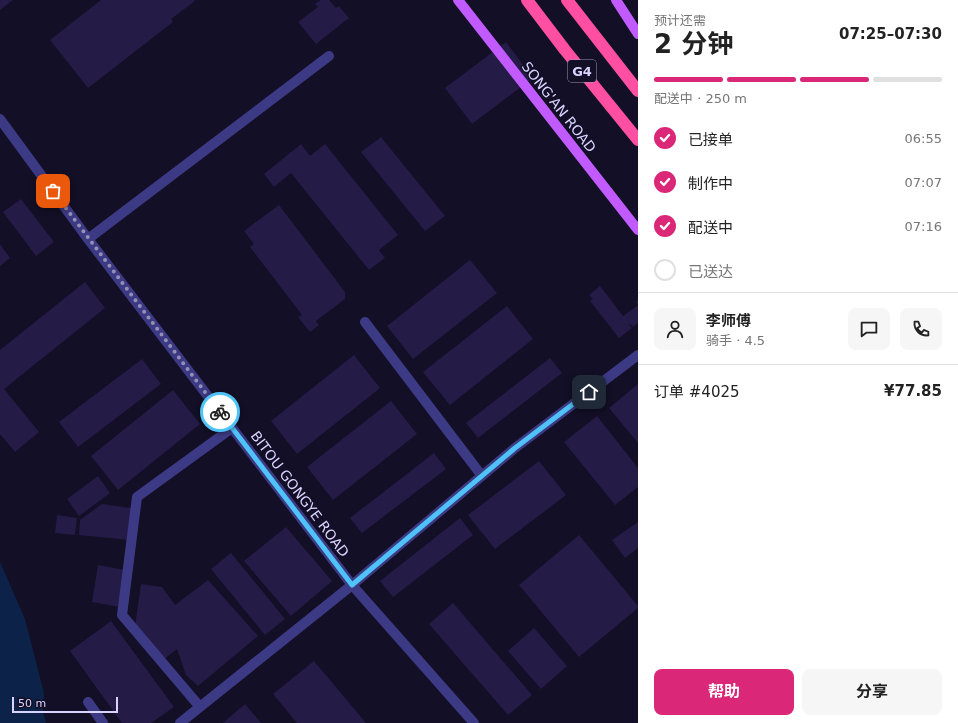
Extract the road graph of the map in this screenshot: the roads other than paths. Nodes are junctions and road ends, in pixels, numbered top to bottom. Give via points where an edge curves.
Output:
1 (458, 0) edge
2 (527, 0) edge
3 (567, 0) edge
4 (616, 0) edge
5 (638, 34) edge
6 (329, 56) dead end
7 (638, 90) edge
8 (0, 119) edge
9 (638, 140) edge
10 (638, 230) edge
11 (88, 239) junction
12 (365, 322) dead end
13 (638, 355) edge
14 (232, 428) junction
15 (482, 476) junction
16 (352, 585) junction
17 (88, 702) dead end
18 (200, 707) junction
19 (103, 723) edge
20 (180, 723) edge
21 (474, 723) edge

1 - 10 main road, SONG'AN ROAD
2 - 9 highway, G4
3 - 7 highway, G4
4 - 5 main road
6 - 11 street
8 - 11 street, BITOU GONGYE ROAD
11 - 14 street, BITOU GONGYE ROAD
12 - 15 street
13 - 15 street
14 - 16 street, BITOU GONGYE ROAD
14 - 18 street via 137,497 122,615
15 - 16 street
16 - 18 street
16 - 21 street, BITOU GONGYE ROAD
17 - 19 street
18 - 20 street

